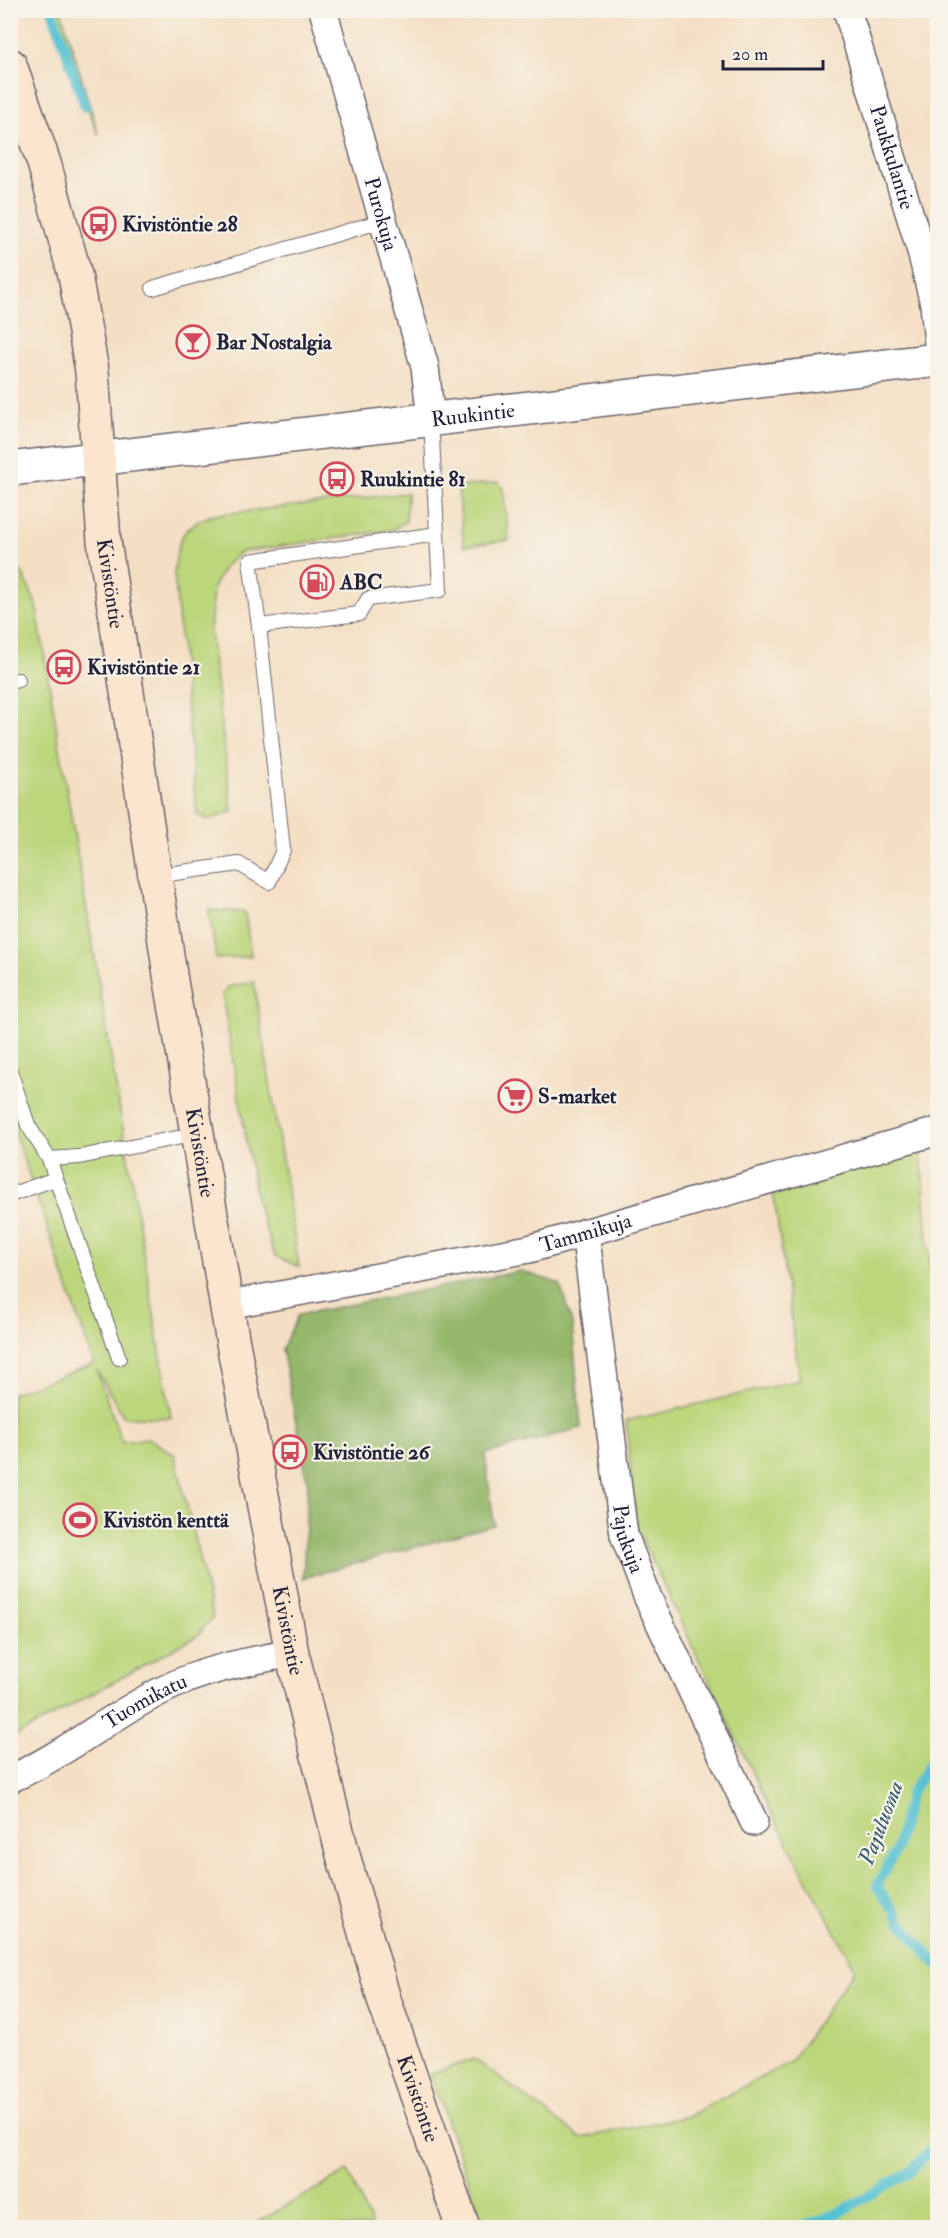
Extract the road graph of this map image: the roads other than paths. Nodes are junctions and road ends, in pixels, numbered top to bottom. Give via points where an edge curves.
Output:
1 (323, 10) edge
2 (847, 10) edge
3 (10, 65) edge
4 (382, 221) junction
5 (153, 288) dead end
6 (938, 343) edge
7 (938, 360) edge
8 (431, 419) junction
9 (99, 460) junction
10 (10, 469) edge
11 (437, 534) junction
12 (259, 626) junction
13 (154, 876) junction
14 (10, 1071) edge
15 (938, 1131) edge
16 (197, 1134) junction
17 (49, 1159) junction
18 (55, 1179) junction
19 (10, 1195) edge
20 (585, 1232) junction
21 (227, 1305) junction
22 (119, 1358) dead end
23 (292, 1653) junction
24 (10, 1779) edge
25 (754, 1822) dead end
26 (463, 2228) edge

1 - 4 street, Purokuja
2 - 6 street, Paukkulantie via 921,251 934,304
3 - 9 main road, Kivistöntie via 44,163 75,275 92,372
4 - 5 lane
4 - 8 street, Purokuja via 425,367
7 - 8 street, Ruukintie
8 - 9 street, Ruukintie
8 - 11 lane
9 - 10 street, Ruukintie
9 - 13 main road, Kivistöntie via 104,541
11 - 12 lane via 440,590 368,599 359,614
11 - 12 lane via 250,561
12 - 13 lane via 283,850 269,882 239,864
13 - 16 main road, Kivistöntie
14 - 17 lane via 28,1125
15 - 20 street, Tammikuja
16 - 17 lane via 79,1157
16 - 21 main road, Kivistöntie
17 - 18 lane
18 - 19 lane
18 - 22 lane
20 - 21 street, Tammikuja via 529,1249
20 - 25 street, Pajukuja via 624,1535 648,1598
21 - 23 main road, Kivistöntie
23 - 24 street, Tuomikatu via 238,1663 165,1688 86,1738
23 - 26 main road, Kivistöntie via 385,2003

